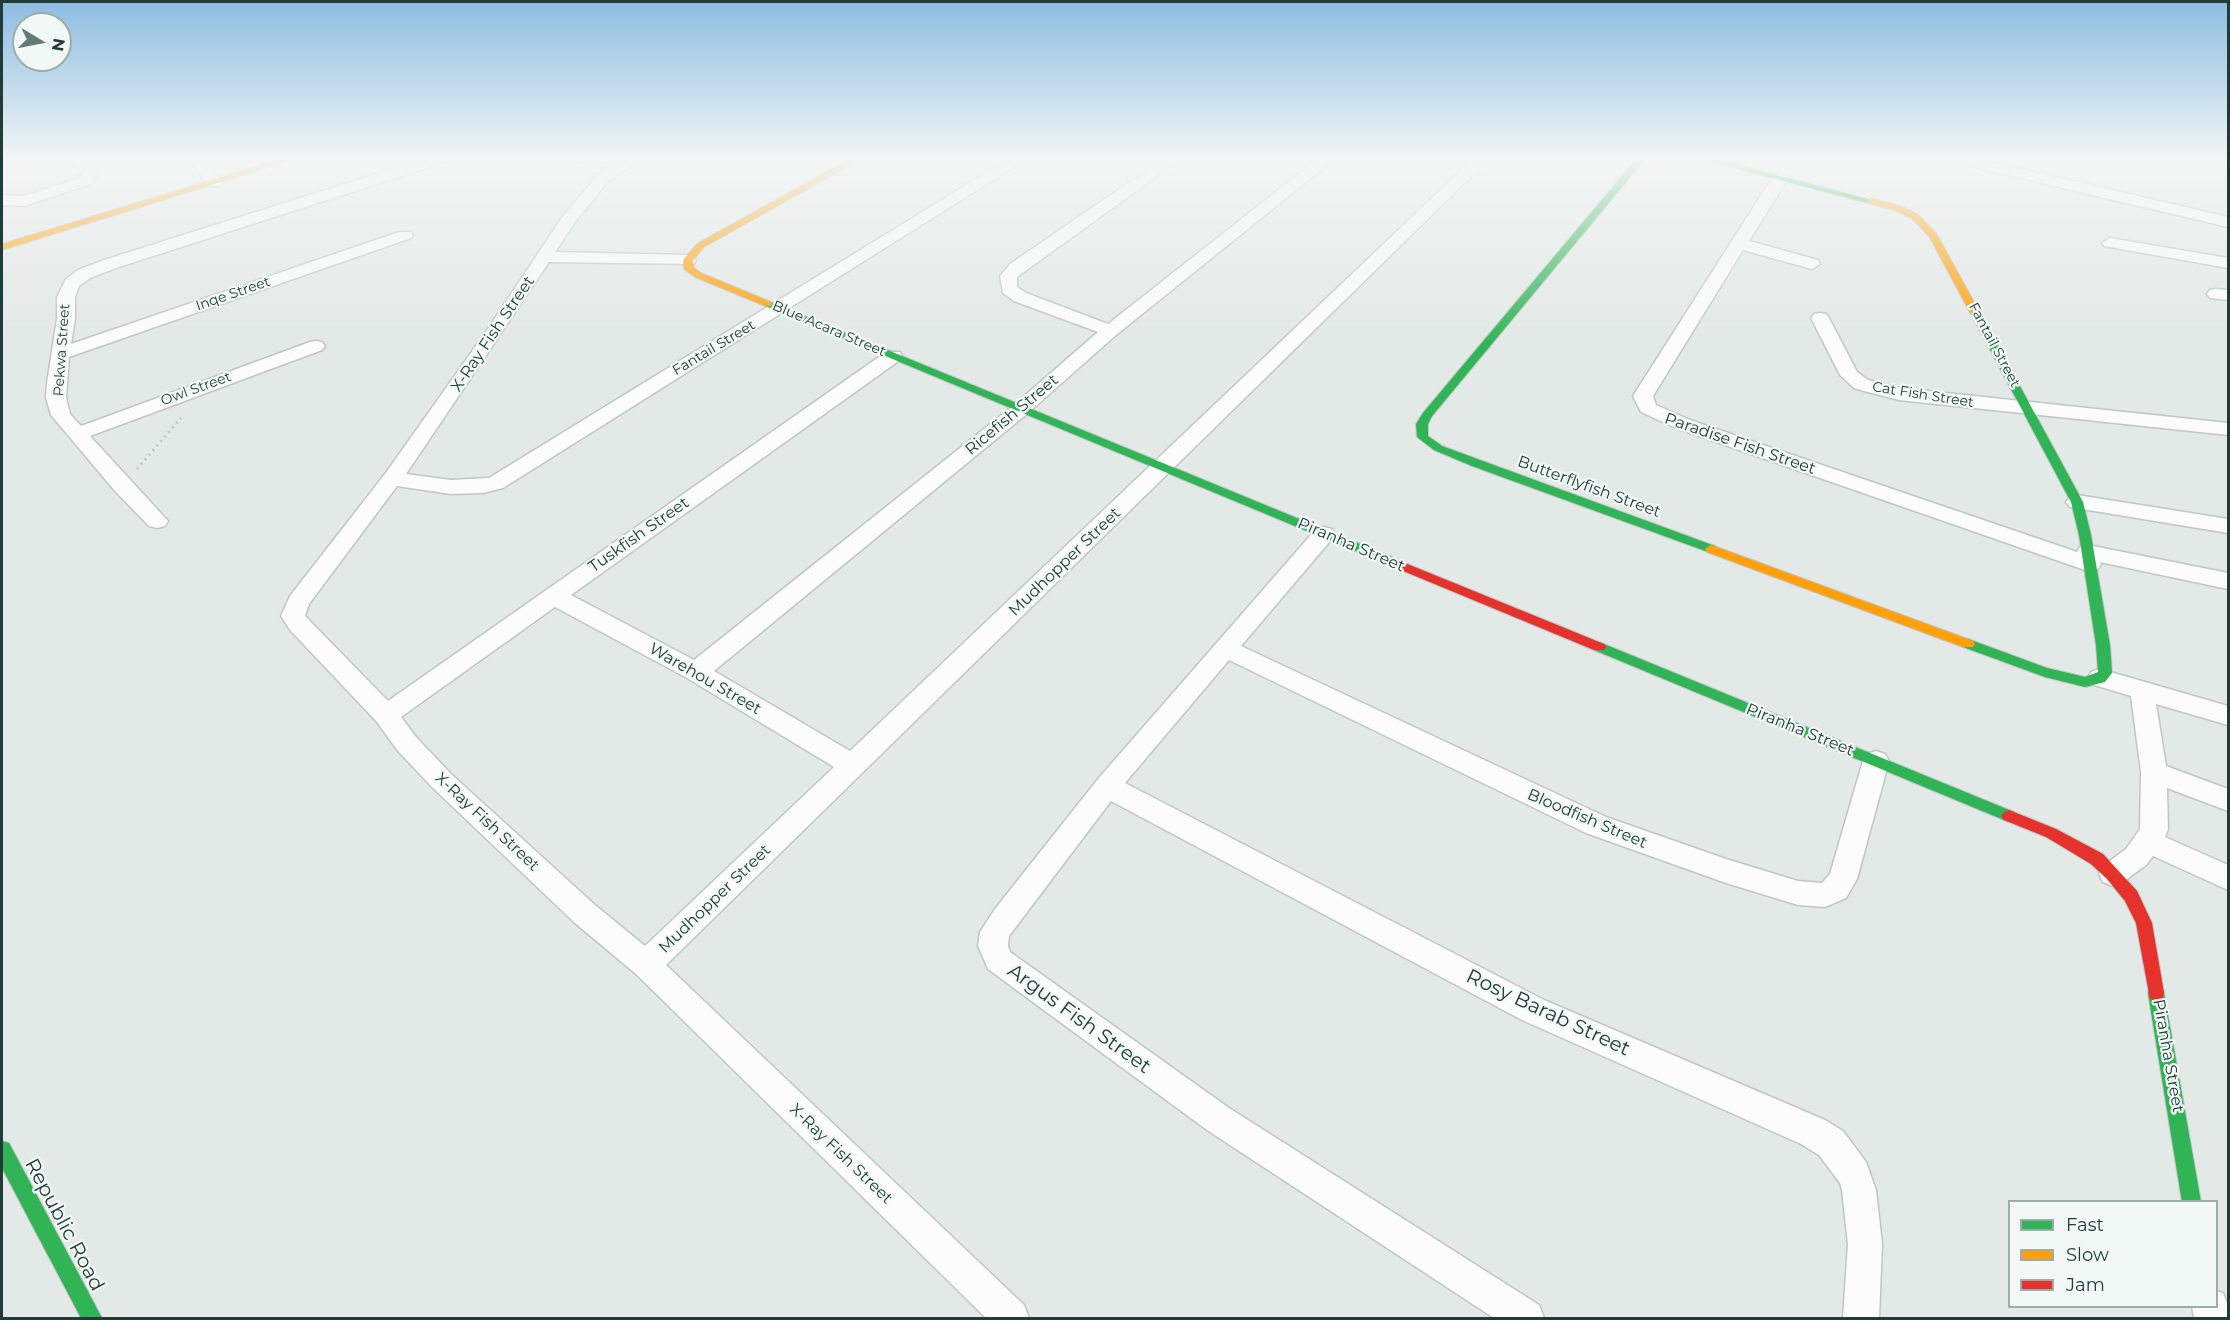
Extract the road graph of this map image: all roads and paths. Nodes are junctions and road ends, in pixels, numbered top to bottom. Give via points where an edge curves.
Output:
1 (93, 220) edge
2 (252, 220) edge
3 (569, 220) edge
4 (747, 220) edge
5 (922, 220) edge
6 (1088, 220) edge
7 (1251, 220) edge
8 (1419, 220) edge
9 (1590, 220) edge
10 (1753, 220) edge
11 (1918, 220) edge
12 (405, 235) dead end
13 (1738, 243) junction
14 (2110, 243) dead end
15 (2, 247) edge
16 (544, 257) junction
17 (688, 260) junction
18 (2229, 263) edge
19 (1812, 264) dead end
20 (780, 308) junction
21 (1820, 318) dead end
22 (1110, 331) junction
23 (316, 346) dead end
24 (60, 354) junction
25 (893, 356) junction
26 (212, 384) junction
27 (2029, 409) junction
28 (1021, 410) junction
29 (2229, 429) edge
30 (78, 434) junction
31 (1165, 468) junction
32 (392, 479) junction
33 (122, 486) junction
34 (2077, 502) junction
35 (157, 521) dead end
36 (2229, 526) edge
37 (1324, 534) junction
38 (2089, 558) junction
39 (2229, 581) edge
40 (554, 596) junction
41 (1227, 649) junction
42 (696, 672) junction
43 (2092, 680) junction
44 (2142, 690) junction
45 (386, 715) junction
46 (2229, 715) edge
47 (1876, 761) junction
48 (854, 766) junction
49 (2154, 772) junction
50 (1107, 786) junction
51 (2229, 800) edge
52 (2149, 842) junction
53 (2113, 874) junction
54 (2229, 879) edge
55 (646, 965) junction
56 (2, 1150) edge
57 (2193, 1200) edge
58 (92, 1318) edge
59 (1011, 1318) edge
60 (1526, 1318) edge
61 (1861, 1318) edge

1 - 15 street
2 - 24 street, Pekwa Street via 84,274 72,284 66,297
3 - 16 street, X-Ray Fish Street
4 - 17 street via 701,245
5 - 20 street, Fantail Street
6 - 22 street via 1008,276 1009,289 1020,297
7 - 22 street, Ricefish Street
8 - 31 street, Mudhopper Street
9 - 43 street, Butterflyfish Street via 1427,415 1422,424 1423,437 1438,448 1798,583 2045,672
10 - 13 street, Paradise Fish Street
11 - 27 street, Fantail Street via 1940,243
12 - 24 street, Inqe Street
13 - 19 street
13 - 38 street, Paradise Fish Street via 1642,396 1648,408 1674,421
14 - 18 street
16 - 17 street
16 - 32 street, X-Ray Fish Street
17 - 20 street, Blue Acara Street via 693,273
20 - 25 street, Blue Acara Street
20 - 32 street, Fantail Street via 496,483 451,487
21 - 27 street, Cat Fish Street via 1849,375 1861,384 1899,394
22 - 28 street, Ricefish Street
23 - 26 street, Owl Street
24 - 30 street, Pekwa Street via 56,398 61,415
25 - 28 street, Blue Acara Street
25 - 40 street, Tuskfish Street
26 - 30 street, Owl Street
26 - 33 path
27 - 29 street, Cat Fish Street
27 - 34 street, Fantail Street
28 - 31 street, Blue Acara Street
28 - 42 street, Ricefish Street
30 - 33 street, Pekwa Street
31 - 37 street, Piranha Street
31 - 48 street, Mudhopper Street
32 - 45 street, X-Ray Fish Street via 293,613 298,624
33 - 35 street, Pekwa Street
34 - 36 street
34 - 38 street, Fantail Street
37 - 41 street, Argus Fish Street
37 - 47 street, Piranha Street
38 - 39 street
38 - 43 street, Fantail Street via 2105,673
40 - 42 street, Warehou Street
40 - 45 street, Tuskfish Street
41 - 47 street, Bloodfish Street via 1596,825 1798,893 1825,895 1843,879
41 - 50 street, Argus Fish Street
42 - 48 street, Warehou Street
43 - 44 street
44 - 46 street
44 - 49 street
45 - 55 street, X-Ray Fish Street via 407,744 458,796
47 - 53 street, Piranha Street via 2051,833 2097,859
48 - 55 street, Mudhopper Street
49 - 51 street
49 - 52 street via 2154,829
50 - 60 street, Argus Fish Street via 995,932 993,946 998,960 1218,1119
50 - 61 street, Rosy Barab Street via 1533,1010 1831,1143 1854,1174 1859,1190 1866,1244
52 - 53 street
52 - 54 street
53 - 57 street, Piranha Street via 2131,896 2144,923
55 - 59 street, X-Ray Fish Street
56 - 58 street, Republic Road

